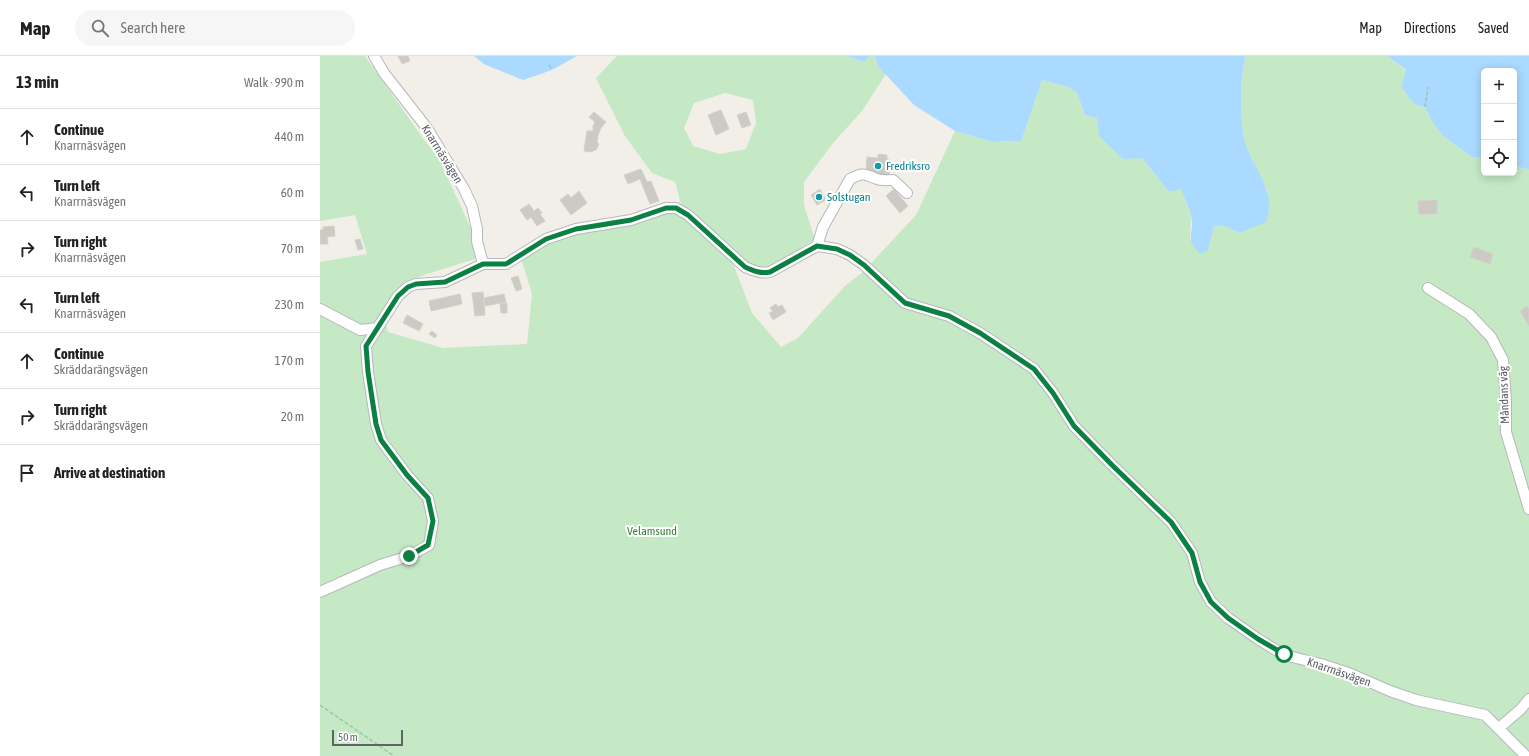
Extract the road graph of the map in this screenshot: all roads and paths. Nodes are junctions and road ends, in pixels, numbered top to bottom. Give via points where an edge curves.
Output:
1 (374, 56) edge
2 (549, 65) dead end
3 (552, 70) dead end
4 (1428, 87) dead end
5 (1425, 107) dead end
6 (907, 193) dead end
7 (817, 246) junction
8 (483, 264) junction
9 (1428, 288) dead end
10 (320, 309) edge
11 (378, 328) junction
12 (1529, 510) edge
13 (320, 592) edge
14 (1529, 699) edge
15 (320, 705) edge
16 (1499, 728) junction
17 (394, 756) edge
18 (1526, 756) edge

1 - 8 street, Knarrnäsvägen via 427,128 464,189 472,206
2 - 3 path
4 - 5 path
6 - 7 street via 893,180 858,175 850,180 822,227
7 - 8 street via 770,272 755,272 745,267 688,215 673,207 656,210 631,220 576,229 546,239 506,264
7 - 16 street, Knarrnäsvägen via 837,249 850,255 905,303 949,316 1034,369 1074,426 1171,522 1192,553 1200,582 1211,602 1228,618 1284,654 1351,674 1416,700 1486,715
8 - 11 street via 445,282 408,287 398,296
9 - 12 street, Måndans väg via 1469,314 1491,337 1503,360 1506,432
10 - 11 street via 360,330
11 - 13 street via 366,346 376,424 381,440 428,498 433,521 428,545 409,556 380,565
14 - 16 street
15 - 17 path
16 - 18 street, Knarrnäsvägen

